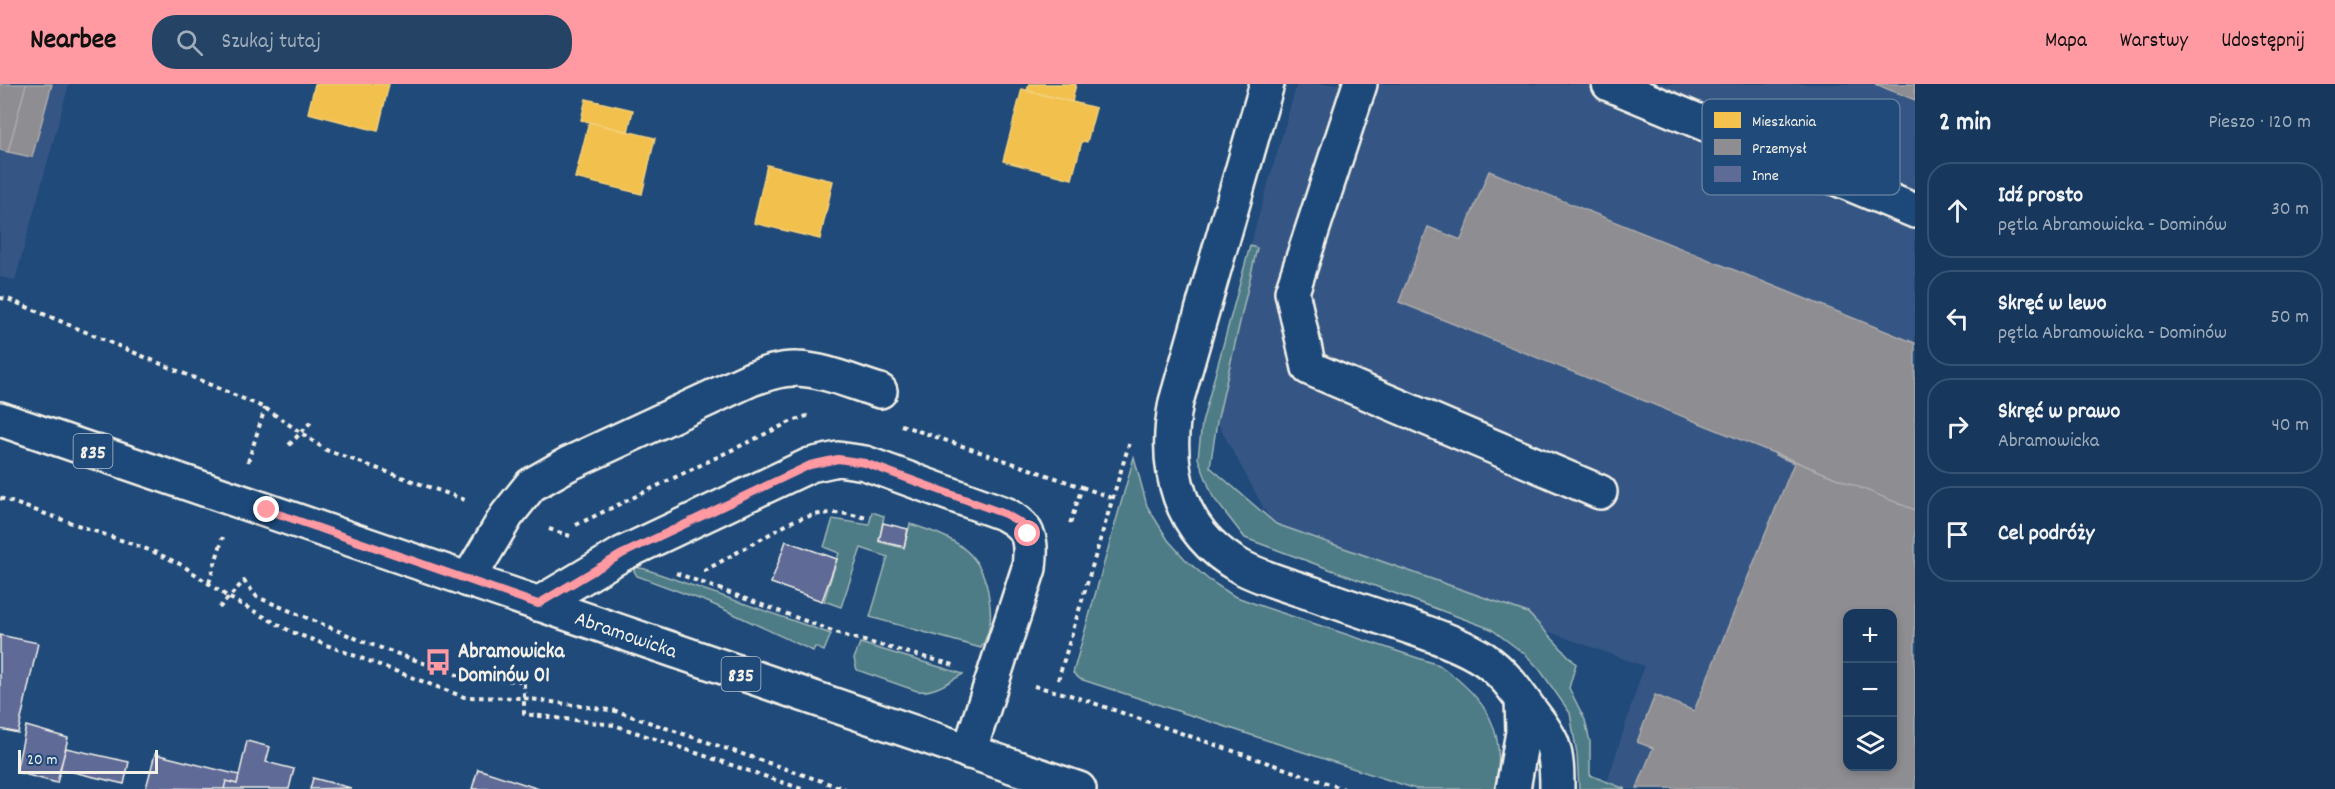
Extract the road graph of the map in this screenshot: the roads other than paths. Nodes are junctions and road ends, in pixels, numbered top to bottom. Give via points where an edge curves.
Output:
1 (1267, 84) edge
2 (1360, 84) edge
3 (1609, 84) edge
4 (1702, 123) edge
5 (1876, 195) edge
6 (1915, 211) edge
7 (880, 391) dead end
8 (0, 419) edge
9 (1600, 492) dead end
10 (468, 580) junction
11 (538, 604) junction
12 (1522, 699) junction
13 (969, 752) junction
14 (1078, 789) edge
15 (1513, 789) edge
16 (1557, 789) edge

1 - 12 main road via 1176,402 1170,445 1185,510 1203,537 1242,567 1455,643 1499,670
2 - 9 main road via 1292,292 1309,368
3 - 4 main road
5 - 6 main road
7 - 10 main road via 796,369 751,379 531,485 507,515
8 - 10 main road, Abramowicka / 835
10 - 11 main road, Abramowicka / 835
11 - 13 main road, Abramowicka / 835
11 - 13 main road via 622,554 810,465 838,459 865,463 1005,514 1021,523 1028,534 1029,568
12 - 15 main road via 1523,732
12 - 16 main road via 1551,743
13 - 14 main road, Abramowicka / 835

